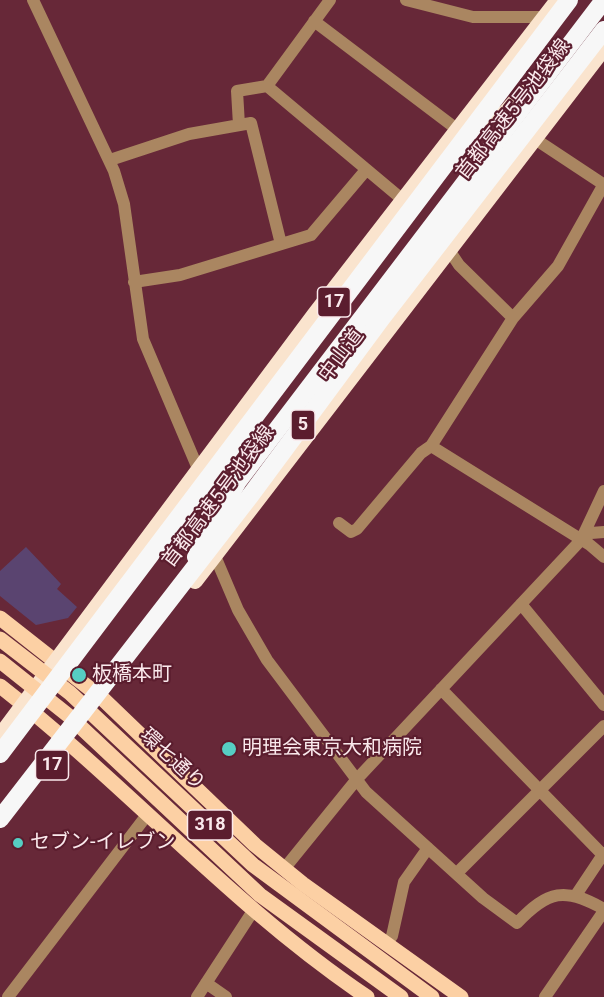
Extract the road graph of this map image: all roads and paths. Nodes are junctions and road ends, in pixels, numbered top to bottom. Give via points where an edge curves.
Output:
1 (33, 0) edge
2 (330, 0) edge
3 (406, 0) edge
4 (559, 0) edge
5 (569, 0) edge
6 (603, 0) edge
7 (545, 16) junction
8 (314, 21) junction
9 (604, 30) edge
10 (604, 48) edge
11 (267, 86) junction
12 (239, 125) junction
13 (461, 125) junction
14 (535, 138) junction
15 (110, 160) junction
16 (366, 170) junction
17 (604, 184) edge
18 (403, 200) junction
19 (280, 244) junction
20 (449, 250) junction
21 (134, 282) junction
22 (513, 318) junction
23 (431, 446) junction
24 (199, 471) junction
25 (604, 491) edge
26 (339, 523) dead end
27 (604, 531) edge
28 (581, 540) junction
29 (215, 556) junction
30 (604, 557) edge
31 (102, 601) junction
32 (521, 604) junction
33 (0, 618) edge
34 (154, 634) junction
35 (0, 639) edge
36 (0, 661) edge
37 (57, 662) junction
38 (0, 686) edge
39 (441, 689) junction
40 (103, 699) junction
41 (24, 705) junction
42 (604, 705) edge
43 (604, 726) edge
44 (0, 736) edge
45 (69, 743) junction
46 (0, 754) edge
47 (357, 779) junction
48 (540, 789) junction
49 (147, 815) junction
50 (0, 827) edge
51 (428, 848) junction
52 (603, 854) edge
53 (284, 869) junction
54 (456, 873) junction
55 (576, 895) junction
56 (604, 910) edge
57 (253, 911) junction
58 (386, 944) junction
59 (207, 983) junction
60 (358, 995) edge
61 (8, 997) edge
62 (196, 997) edge
63 (226, 997) edge
64 (401, 997) edge
65 (432, 997) edge
66 (461, 997) edge
67 (545, 997) edge

1 - 15 street
2 - 8 street
3 - 7 street via 473,17
4 - 7 highway, 17
4 - 31 highway, 17 via 119,586
5 - 46 highway, 首都高速5号池袋線 / 5, bridge
6 - 13 highway via 592,5 510,109 496,117
6 - 34 highway, 5 via 238,481
7 - 13 highway, 17
8 - 11 street
8 - 13 street
9 - 50 highway, 首都高速5号池袋線 / 5, bridge via 381,318
10 - 14 highway, 中山道 / 17
11 - 12 street via 237,92
11 - 16 street
12 - 15 street via 189,134
12 - 19 street via 251,123
13 - 18 highway, 17
14 - 17 street
14 - 20 highway, 中山道 / 17
15 - 21 street via 124,204
16 - 18 street
16 - 19 street via 311,235
17 - 22 street via 558,266
18 - 24 highway, 17
19 - 21 street via 180,275
20 - 22 street
20 - 29 highway, 中山道 / 17
21 - 24 street via 143,339
22 - 23 street
23 - 26 street via 357,529 351,532
23 - 28 street
24 - 31 highway, 17
25 - 28 street
27 - 28 street
28 - 30 street
28 - 32 street
29 - 34 highway, 中山道 / 17
29 - 47 street via 238,610 267,660
31 - 37 highway, 17
32 - 39 street
32 - 42 street
33 - 37 main road
34 - 40 highway, 中山道 / 17
35 - 65 main road, 環七通り / 318, bridge via 70,693 254,865
36 - 64 main road, 環七通り / 318, bridge via 69,716 260,895
37 - 40 main road
37 - 41 highway, 17
38 - 41 main road
39 - 47 street
39 - 48 street
40 - 45 highway, 中山道 / 17
40 - 53 main road
41 - 44 highway, 17
41 - 45 main road
43 - 48 street
45 - 49 main road
45 - 50 highway, 中山道 / 17
47 - 51 street via 366,792
47 - 53 street
48 - 52 street
48 - 54 street
49 - 57 main road
49 - 61 street
51 - 54 street
51 - 58 street via 404,882 392,936
52 - 55 street
53 - 58 main road
54 - 55 street via 517,923 532,907 547,899
55 - 56 street
56 - 67 street
57 - 59 street
57 - 60 main road
58 - 66 main road
59 - 62 street
59 - 63 street

